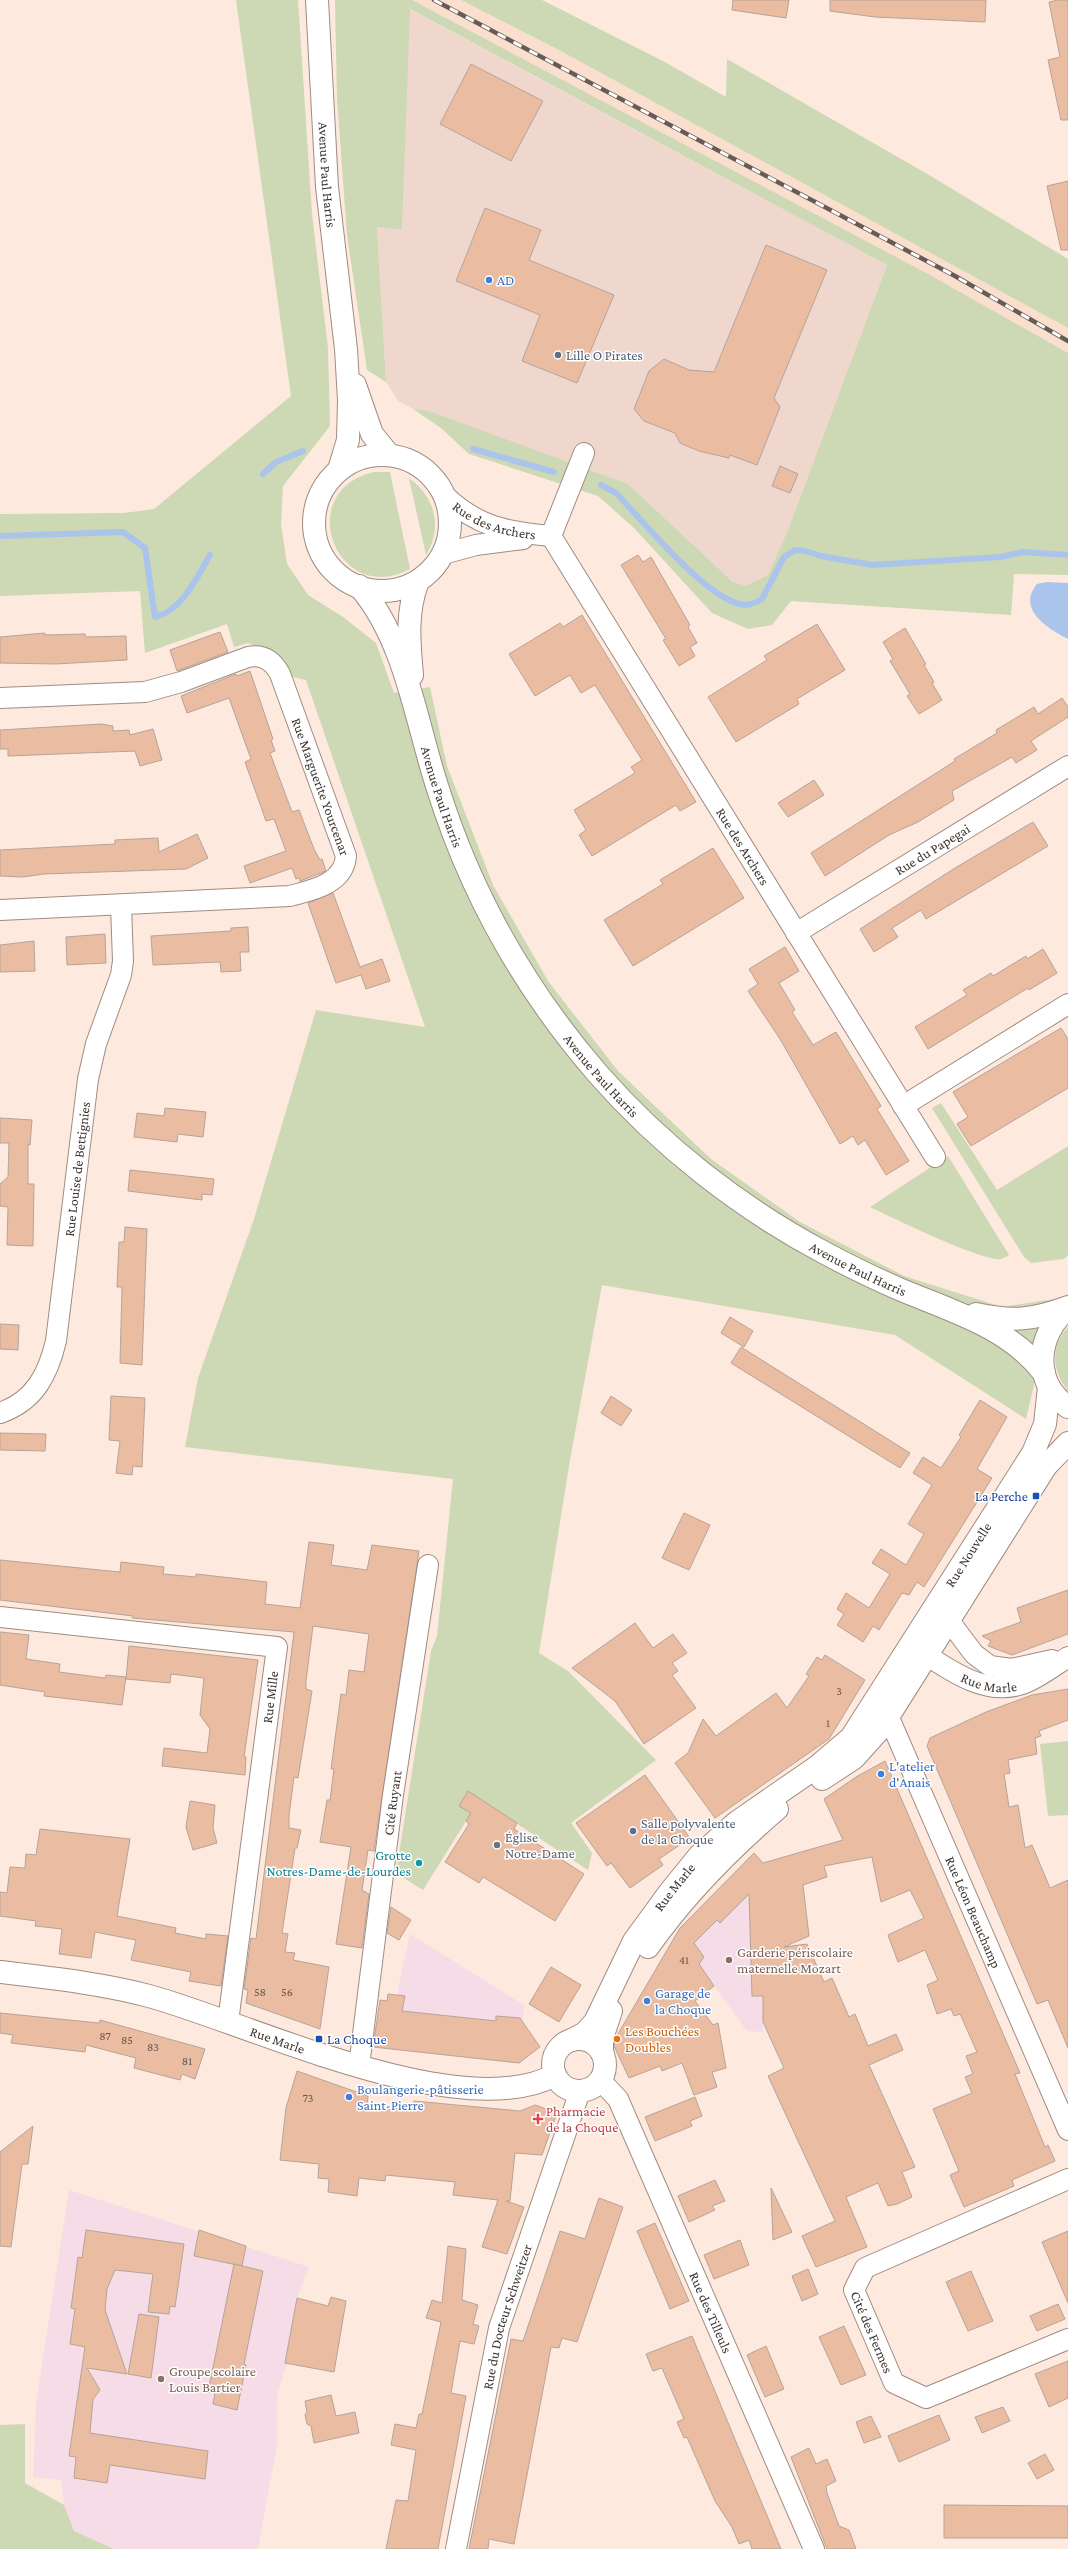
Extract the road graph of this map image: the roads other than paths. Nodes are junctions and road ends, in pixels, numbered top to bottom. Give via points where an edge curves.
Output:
1 (318, 0) edge
2 (346, 349) junction
3 (584, 452) dead end
4 (390, 455) junction
5 (339, 470) junction
6 (444, 495) junction
7 (551, 536) junction
8 (442, 554) junction
9 (418, 580) junction
10 (359, 586) junction
11 (0, 698) edge
12 (415, 706) junction
13 (1068, 766) edge
14 (121, 906) junction
15 (0, 910) edge
16 (796, 933) junction
17 (1068, 1004) edge
18 (903, 1106) junction
19 (935, 1157) dead end
20 (943, 1307) junction
21 (1068, 1308) edge
22 (1046, 1380) junction
23 (1068, 1408) edge
24 (0, 1413) edge
25 (1068, 1443) edge
26 (428, 1565) dead end
27 (0, 1617) edge
28 (941, 1617) junction
29 (919, 1650) junction
30 (1068, 1657) edge
31 (879, 1695) junction
32 (889, 1716) junction
33 (0, 1972) edge
34 (228, 2022) junction
35 (572, 2040) junction
36 (602, 2053) junction
37 (359, 2066) junction
38 (555, 2075) junction
39 (600, 2080) junction
40 (580, 2091) junction
41 (1068, 2130) edge
42 (1068, 2179) edge
43 (1068, 2339) edge
44 (456, 2549) edge
45 (814, 2549) edge

1 - 2 main road, Avenue Paul Harris via 327,187
2 - 4 main road, Avenue Paul Harris via 365,420 372,434
2 - 5 main road, Avenue Paul Harris via 348,440
3 - 7 street
4 - 5 main road, Avenue Paul Harris via 363,458
4 - 6 main road, Avenue Paul Harris via 403,458 422,468 432,477
5 - 10 main road, Avenue Paul Harris via 326,484 320,496 314,514 315,536 319,549 330,567 340,576
6 - 7 street, Rue des Archers via 466,515 493,527
6 - 8 main road, Avenue Paul Harris via 450,521 448,541
7 - 8 street, Rue des Archers via 476,545
7 - 16 street, Rue des Archers
8 - 9 main road, Avenue Paul Harris via 430,572
9 - 10 main road, Avenue Paul Harris via 399,589 386,591
9 - 12 main road, Avenue Paul Harris via 412,597 409,622
10 - 12 main road, Avenue Paul Harris via 385,625
11 - 14 street, Rue Marguerite Yourcenar via 145,692 255,656 270,660 276,666 344,848 345,863 342,871 329,883 290,896
12 - 20 main road, Avenue Paul Harris via 437,788 482,899 503,940 542,1002 599,1075 666,1142 706,1176 752,1208 830,1255
13 - 16 street, Rue du Papegai
14 - 15 street, Rue Marguerite Yourcenar
14 - 24 street, Rue Louise de Bettignies via 123,962 118,988 96,1044 88,1079 56,1341 51,1362 39,1387 19,1404
16 - 18 street, Rue des Archers
17 - 18 street
18 - 19 street, Rue des Archers
20 - 21 main road, Avenue Paul Harris via 1012,1320 1036,1318
20 - 22 main road, Avenue Paul Harris via 1012,1341 1030,1355
21 - 22 main road, Rue Nouvelle via 1055,1321 1046,1337 1042,1355
22 - 23 main road, Avenue Paul Harris
22 - 28 main road, Rue Nouvelle via 1048,1414 1041,1438
25 - 28 main road, Rue Nouvelle via 1046,1466
26 - 37 street, Cité Ruyant via 393,1795
27 - 34 street, Rue Mille via 276,1647
28 - 29 main road, Rue Nouvelle
28 - 30 street, Rue Marle via 974,1654 990,1666 1016,1668
29 - 30 street, Rue Marle via 980,1684 996,1688 1010,1688 1026,1682
29 - 31 main road, Rue Nouvelle
29 - 32 main road, Rue Nouvelle
31 - 32 street, Rue Léon Beauchamp
31 - 35 main road, Rue Marle via 851,1738 737,1822 700,1856 668,1893 634,1941 595,2022 585,2033
32 - 36 main road, Rue Marle via 868,1745 854,1758 781,1805 729,1853 684,1900 641,1956 620,1992 604,2027
32 - 41 street, Rue Léon Beauchamp
33 - 34 main road, Rue Marle via 98,1984 148,1996
34 - 37 main road, Rue Marle
35 - 36 main road via 589,2041
35 - 38 main road via 563,2044 556,2052 553,2065
36 - 39 main road via 605,2065
37 - 38 main road, Rue Marle via 391,2075 475,2088 499,2089 533,2085
38 - 40 main road via 565,2087
39 - 40 main road via 592,2088
39 - 45 street, Rue des Tilleuls via 618,2099
40 - 44 street, Rue du Docteur Schweitzer via 499,2328
42 - 43 street, Cité des Fermes via 865,2268 854,2290 894,2383 926,2398

